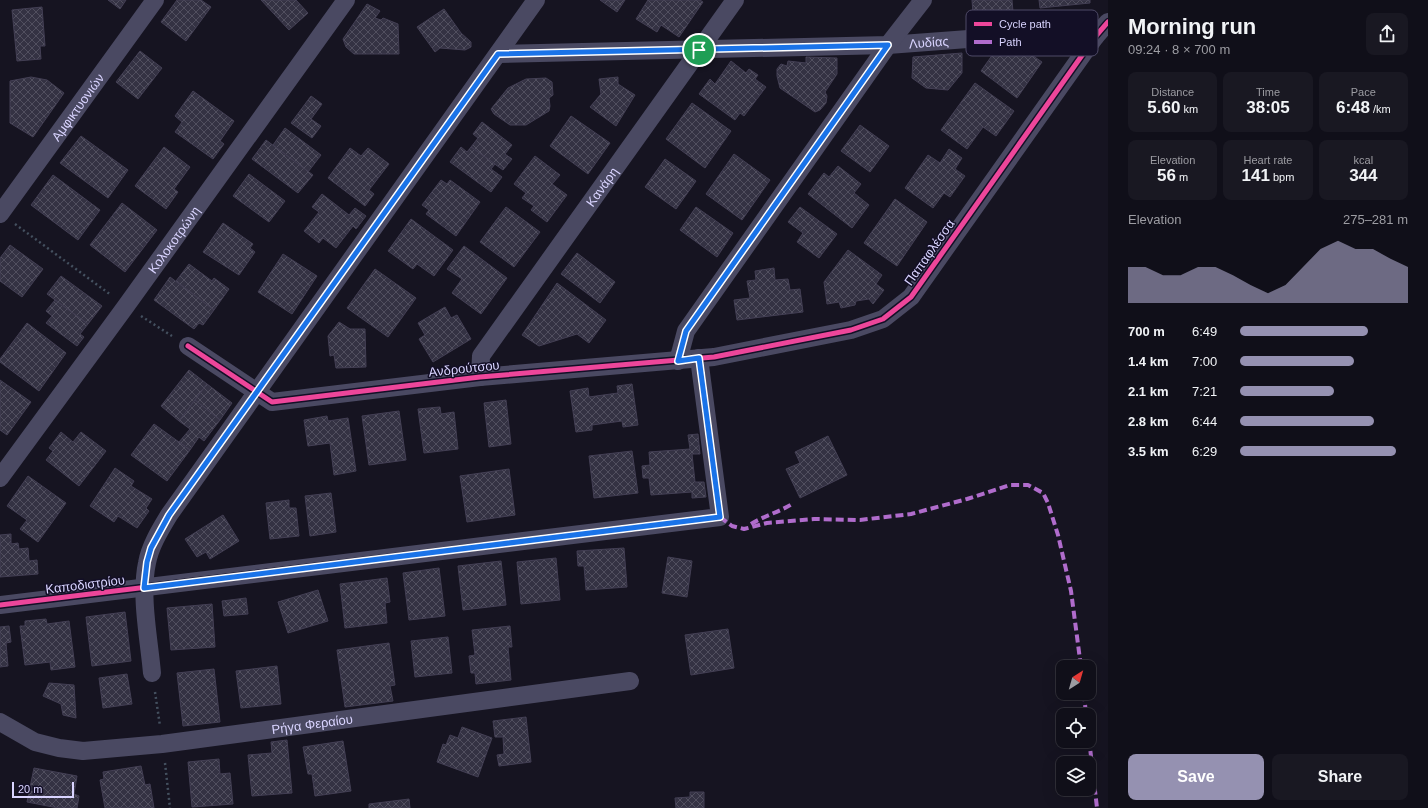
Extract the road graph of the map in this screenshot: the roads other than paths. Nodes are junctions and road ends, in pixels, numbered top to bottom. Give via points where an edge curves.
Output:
1 (155, 0) edge
2 (346, 0) edge
3 (536, 0) edge
4 (735, 0) edge
5 (923, 0) edge
6 (1108, 22) edge
7 (1098, 34) edge
8 (966, 39) edge
9 (888, 45) junction
10 (699, 50) junction
11 (498, 54) junction
12 (1082, 56) edge
13 (0, 214) edge
14 (188, 346) road end
15 (699, 358) junction
16 (678, 361) junction
17 (480, 377) junction
18 (256, 392) junction
19 (0, 478) edge
20 (144, 588) junction
21 (0, 605) edge
22 (152, 673) dead end
23 (630, 681) dead end
24 (0, 722) edge

1 - 13 street, Αμφικτυονιών
2 - 19 street, Κολοκοτρώνη
3 - 11 street
4 - 10 street, Κανάρη
5 - 9 street
6 - 7 street, Παπαφλέσσα
8 - 9 street, Λυδίας
9 - 10 street, Λυδίας
9 - 16 street via 686,331
10 - 11 street, Λυδίας
10 - 17 street, Κανάρη via 481,356
11 - 18 street
12 - 15 street, Παπαφλέσσα via 911,297 883,319 851,330
14 - 18 street, Ανδρούτσου
15 - 16 street, Παπαφλέσσα
15 - 20 street, Καποδιστρίου via 720,517
16 - 17 street, Ανδρούτσου
17 - 18 street, Ανδρούτσου via 272,402
18 - 20 street via 169,515 151,548
20 - 21 street, Καποδιστρίου
20 - 22 street
23 - 24 street, Ρήγα Φεραίου via 162,744 83,751 35,742

